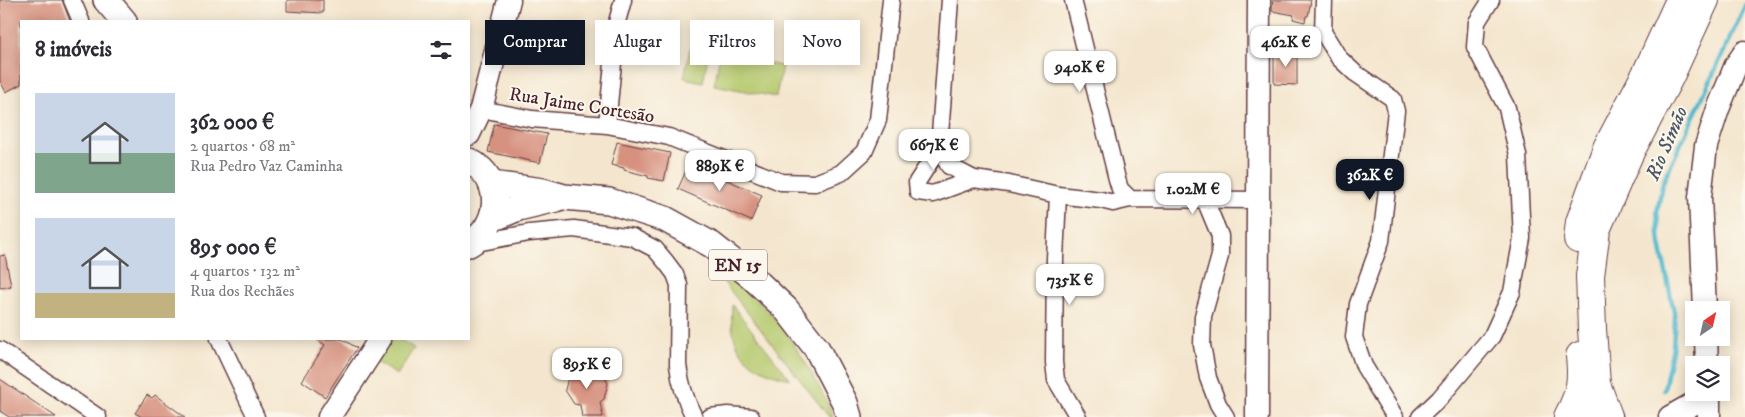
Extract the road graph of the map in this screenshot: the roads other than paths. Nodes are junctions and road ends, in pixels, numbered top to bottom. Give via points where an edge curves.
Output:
1 (72, 0) edge
2 (106, 0) edge
3 (509, 0) edge
4 (623, 0) edge
5 (890, 0) edge
6 (950, 0) edge
7 (1073, 0) edge
8 (1259, 0) edge
9 (1324, 0) edge
10 (1491, 0) edge
11 (1680, 0) edge
12 (1705, 0) edge
13 (81, 20) edge
14 (123, 20) edge
15 (1745, 52) edge
16 (481, 108) junction
17 (607, 125) junction
18 (470, 132) edge
19 (939, 148) junction
20 (480, 171) edge
21 (974, 179) junction
22 (1117, 179) junction
23 (1058, 195) junction
24 (564, 197) junction
25 (1130, 199) junction
26 (1101, 200) junction
27 (1205, 200) junction
28 (1258, 200) junction
29 (492, 219) junction
30 (470, 243) edge
31 (470, 244) edge
32 (1705, 301) edge
33 (219, 340) edge
34 (379, 340) edge
35 (0, 350) edge
36 (1705, 406) edge
37 (330, 416) edge
38 (1610, 416) edge
39 (98, 417) edge
40 (256, 417) edge
41 (694, 417) edge
42 (710, 417) edge
43 (751, 417) edge
44 (849, 417) edge
45 (1078, 417) edge
46 (1226, 417) edge
47 (1257, 417) edge
48 (1395, 417) edge
49 (1420, 417) edge
50 (1569, 417) edge
51 (1670, 417) edge

1 - 13 street
2 - 14 main road
3 - 16 street
4 - 17 street via 617,22
5 - 17 street, Rua Jaime Cortesão via 878,120 864,152 841,173 815,183 781,182 669,138
6 - 19 street
7 - 22 street
8 - 28 street
9 - 48 street via 1323,32 1339,58 1355,74 1393,99 1396,112 1381,241 1358,304 1354,337 1364,366
10 - 49 street via 1477,22 1475,47 1507,108 1518,155 1522,238 1512,292 1492,336
11 - 50 highway via 1607,148 1580,222 1574,276 1582,376 1578,398
12 - 38 highway via 1670,76 1628,154 1596,230 1590,276 1596,384
15 - 32 street via 1718,109 1706,146 1700,197
16 - 17 street, Rua Jaime Cortesão via 532,119
16 - 18 street
16 - 20 street
19 - 21 street via 949,166
19 - 21 street via 917,182 918,192 932,194
20 - 24 main road, EN 15
20 - 29 main road via 495,201
21 - 23 street
22 - 25 street via 1120,189
22 - 26 street via 1116,186
23 - 26 street
23 - 45 street via 1054,362 1056,380
24 - 29 main road, EN 15 via 518,208
24 - 44 main road, EN 15 via 609,201 665,219 712,245 786,309 817,349
25 - 26 street
25 - 27 street
27 - 28 street
27 - 46 street via 1220,236 1220,256 1203,316 1202,345 1208,378
28 - 47 street
29 - 30 main road via 483,234
31 - 41 street via 574,229 632,236 655,249 675,274 679,285 678,365
33 - 40 street
34 - 37 street
35 - 39 street
36 - 51 street via 1694,404
38 - 50 street via 1587,413
42 - 43 street

